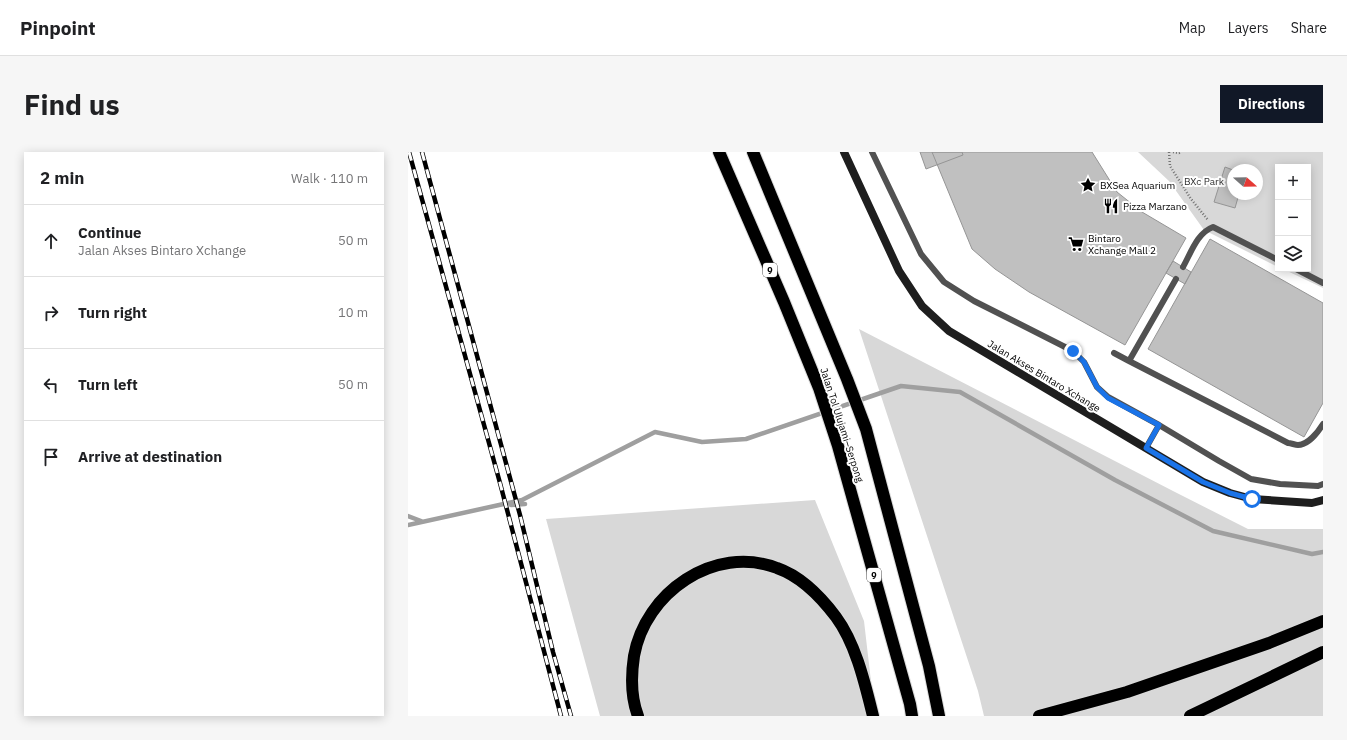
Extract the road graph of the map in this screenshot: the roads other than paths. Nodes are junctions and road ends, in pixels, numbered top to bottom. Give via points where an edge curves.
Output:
1 (719, 152) edge
2 (753, 152) edge
3 (844, 152) edge
4 (872, 152) edge
5 (1275, 258) edge
6 (1183, 267) dead end
7 (1302, 272) edge
8 (1176, 279) dead end
9 (1323, 283) edge
10 (1114, 353) dead end
11 (1129, 361) junction
12 (1323, 424) edge
13 (1159, 425) junction
14 (1146, 448) junction
15 (1323, 484) edge
16 (1323, 500) edge
17 (1323, 621) edge
18 (1323, 652) edge
19 (638, 716) edge
20 (873, 716) edge
21 (912, 716) edge
22 (939, 716) edge
23 (1038, 716) edge
24 (1190, 716) edge

1 - 21 highway, Jalan Tol Ulujami–Serpong / 9 via 819,388 838,446
2 - 22 highway, Jalan Tol Ulujami–Serpong via 866,429 929,666
3 - 14 main road, Jalan Akses Bintaro Xchange via 899,271 922,306 949,331
4 - 13 lane via 921,254 944,282 974,302 1073,351 1084,362 1097,387 1108,398
5 - 6 lane via 1213,227 1206,230 1198,239
7 - 9 lane
8 - 11 lane
10 - 11 lane
11 - 12 lane via 1288,443 1298,445 1309,441
13 - 14 lane
13 - 15 lane via 1251,479 1280,484
14 - 16 main road, Jalan Akses Bintaro Xchange via 1203,482 1230,493 1252,499 1312,503
17 - 23 highway via 1269,643 1127,692
18 - 24 highway
19 - 20 highway via 633,695 632,669 636,646 653,610 667,594 702,570 720,564 751,562 777,568 802,581 837,618 863,675

